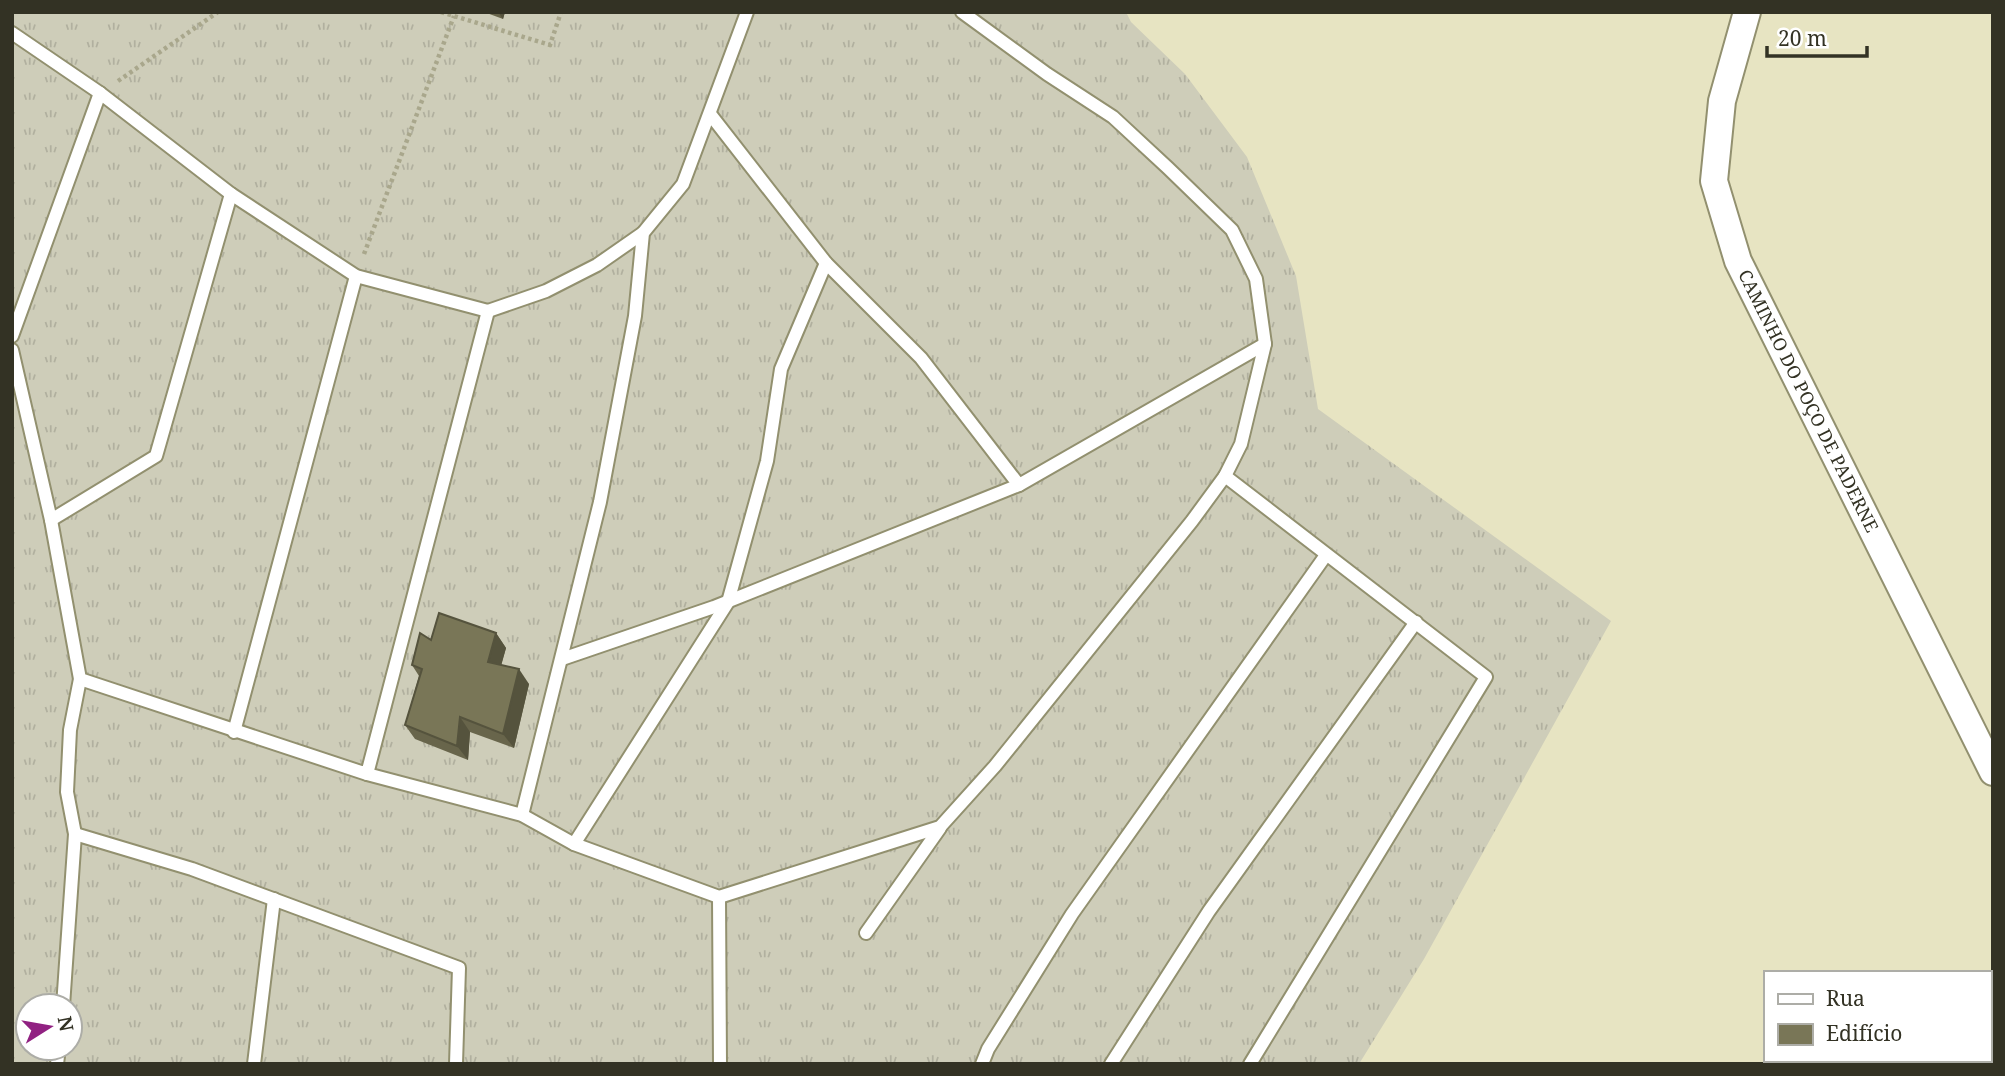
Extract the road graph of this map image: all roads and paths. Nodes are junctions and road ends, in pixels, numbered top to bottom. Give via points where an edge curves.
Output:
1 (218, 12) edge
2 (442, 12) edge
3 (561, 12) edge
4 (747, 12) edge
5 (962, 12) edge
6 (1747, 12) edge
7 (454, 16) junction
8 (12, 33) edge
9 (100, 93) junction
10 (710, 114) junction
11 (231, 194) junction
12 (643, 233) junction
13 (827, 263) junction
14 (356, 276) junction
15 (488, 311) junction
16 (12, 336) edge
17 (1265, 344) junction
18 (12, 350) edge
19 (1225, 476) junction
20 (1019, 485) junction
21 (51, 520) junction
22 (1325, 555) junction
23 (728, 602) junction
24 (1416, 622) junction
25 (562, 659) junction
26 (80, 679) junction
27 (234, 732) junction
28 (1993, 772) edge
29 (367, 774) junction
30 (522, 815) junction
31 (940, 827) junction
32 (75, 834) junction
33 (574, 844) junction
34 (719, 897) junction
35 (274, 900) junction
36 (866, 933) dead end
37 (63, 992) edge
38 (254, 1064) edge
39 (456, 1064) edge
40 (720, 1064) edge
41 (982, 1064) edge
42 (1111, 1064) edge
43 (1250, 1064) edge

1 - 9 path
2 - 7 path
3 - 7 path via 550,45
4 - 10 lane
5 - 17 lane via 1113,117 1232,230 1255,279
6 - 28 street, CAMINHO DO POÇO DE PADERNE via 1722,101 1714,181 1738,261
7 - 14 path
8 - 9 lane
9 - 11 lane
9 - 16 lane
10 - 12 lane via 683,184
10 - 13 lane
11 - 14 lane
11 - 21 lane via 156,456
12 - 15 lane via 597,265
12 - 25 lane via 635,316 600,502
13 - 20 lane via 921,358
13 - 23 lane via 782,369 767,461
14 - 15 lane
14 - 27 lane
15 - 29 lane
17 - 19 lane via 1241,444
17 - 20 lane
18 - 21 lane
19 - 22 lane
19 - 31 lane via 995,766
20 - 23 lane
21 - 26 lane
22 - 24 lane
22 - 41 lane via 1072,914
23 - 25 lane
23 - 33 lane
24 - 42 lane via 1209,911
24 - 43 lane via 1486,677
25 - 30 lane
26 - 27 lane
26 - 32 lane via 70,730 67,792
27 - 29 lane
29 - 30 lane
30 - 33 lane
31 - 34 lane
31 - 36 lane
32 - 35 lane via 192,869
32 - 37 lane
33 - 34 lane
34 - 40 lane
35 - 38 lane
35 - 39 lane via 458,968

